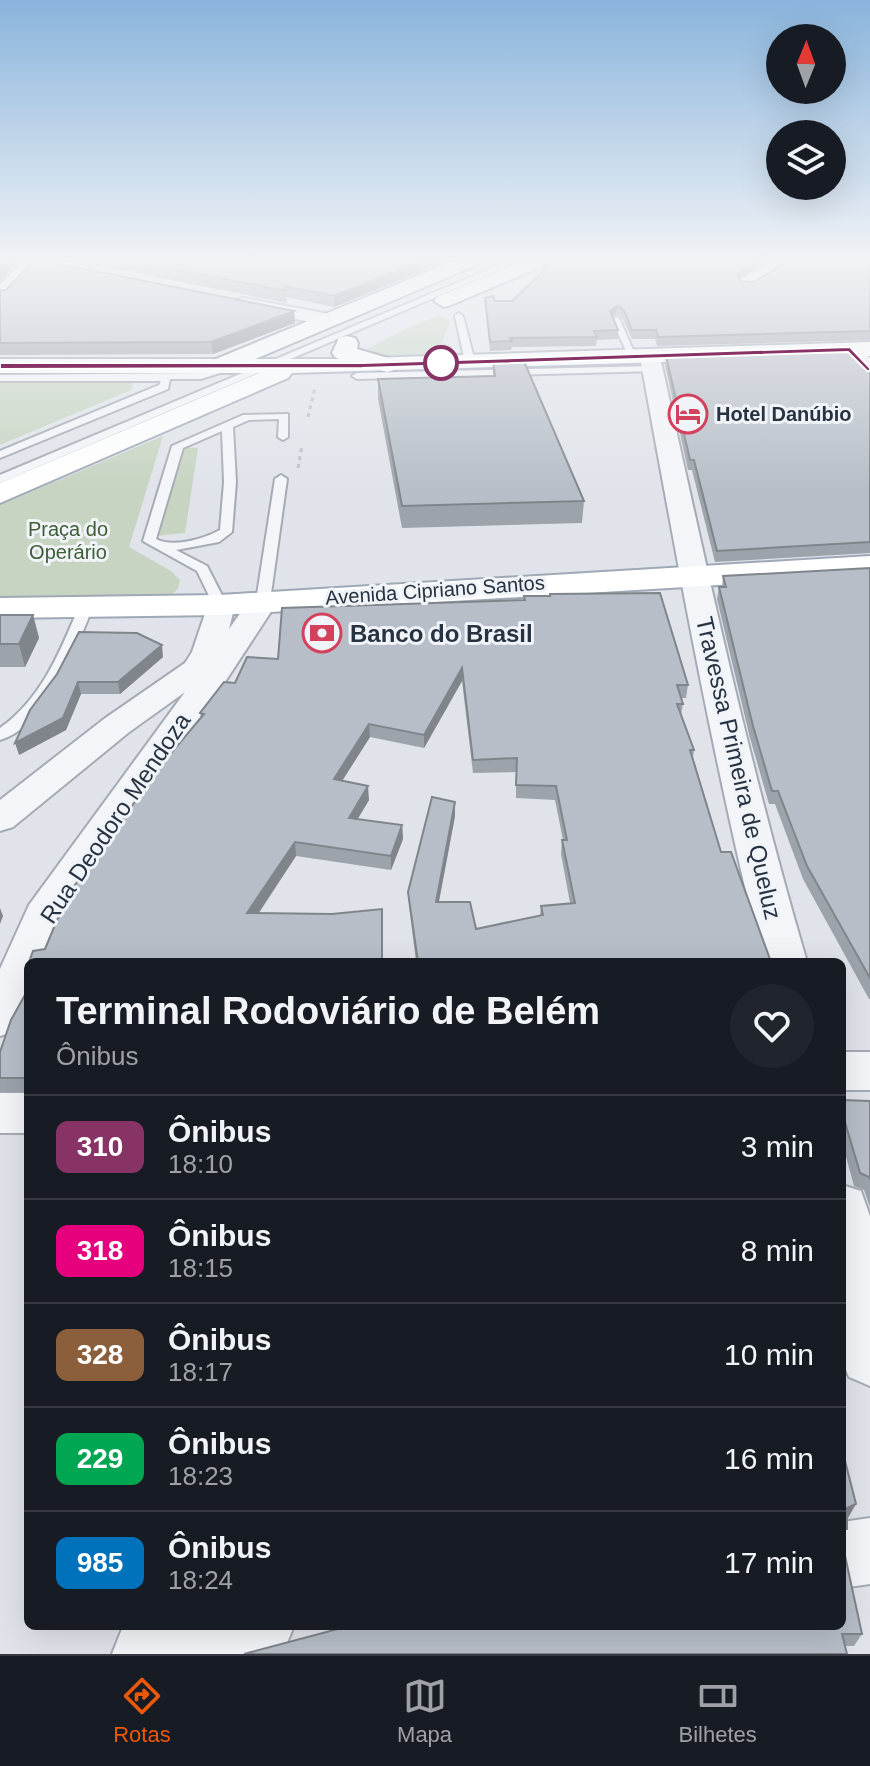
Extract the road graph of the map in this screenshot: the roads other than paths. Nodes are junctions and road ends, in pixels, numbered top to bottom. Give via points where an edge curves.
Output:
1 (297, 335) edge
2 (306, 335) edge
3 (342, 335) edge
4 (365, 335) edge
5 (464, 335) edge
6 (627, 335) edge
7 (347, 343) junction
8 (860, 350) edge
9 (646, 361) junction
10 (470, 362) junction
11 (387, 365) junction
12 (0, 366) edge
13 (232, 366) junction
14 (270, 366) junction
15 (296, 366) junction
16 (870, 369) edge
17 (357, 376) dead end
18 (158, 377) junction
19 (0, 378) edge
20 (227, 424) junction
21 (283, 437) dead end
22 (0, 455) edge
23 (0, 479) edge
24 (281, 479) dead end
25 (0, 494) edge
26 (166, 548) junction
27 (870, 566) edge
28 (695, 574) junction
29 (263, 601) junction
30 (220, 605) junction
31 (0, 608) edge
32 (85, 609) junction
33 (116, 726) junction
34 (0, 735) edge
35 (172, 737) junction
36 (0, 819) edge
37 (32, 912) dead end
38 (26, 958) edge
39 (784, 958) edge
40 (24, 963) edge
41 (0, 979) edge
42 (0, 1019) edge
43 (846, 1071) edge
44 (870, 1071) edge
45 (0, 1113) edge
46 (24, 1113) edge
47 (846, 1229) edge
48 (870, 1357) edge
49 (870, 1551) edge
50 (846, 1554) edge
51 (244, 1630) edge
52 (147, 1654) edge

1 - 13 main road
2 - 13 lane
3 - 14 lane
4 - 7 main road
5 - 10 lane
6 - 9 lane
7 - 11 main road via 344,353 350,357
7 - 15 main road
8 - 9 main road
8 - 16 street
9 - 10 main road
9 - 17 lane
9 - 28 street, Travessa Primeira de Queluz
10 - 11 main road
11 - 15 main road
12 - 13 main road
13 - 14 main road
13 - 18 lane via 206,376
14 - 15 main road
14 - 23 lane
15 - 25 main road
18 - 19 lane
18 - 22 lane via 167,381 164,387
20 - 21 lane via 247,417 284,416
20 - 26 lane via 226,532
20 - 26 lane via 178,446 149,541
24 - 29 lane
26 - 30 lane via 202,569
27 - 28 main road, Avenida Cipriano Santos
28 - 29 main road, Avenida Cipriano Santos
28 - 39 street, Travessa Primeira de Queluz via 750,834
29 - 30 main road, Avenida Cipriano Santos
29 - 35 street, Rua Deodoro Mendoza
30 - 32 main road, Avenida Cipriano Santos
30 - 33 street via 202,663
31 - 32 main road, Avenida Cipriano Santos
32 - 34 lane via 66,657 39,701
33 - 35 street
33 - 36 street
35 - 38 street, Rua Deodoro Mendoza via 49,905
37 - 41 lane
40 - 42 street, Rua Deodoro Mendoza
43 - 44 street
45 - 46 street
47 - 48 street
49 - 50 street
51 - 52 street

